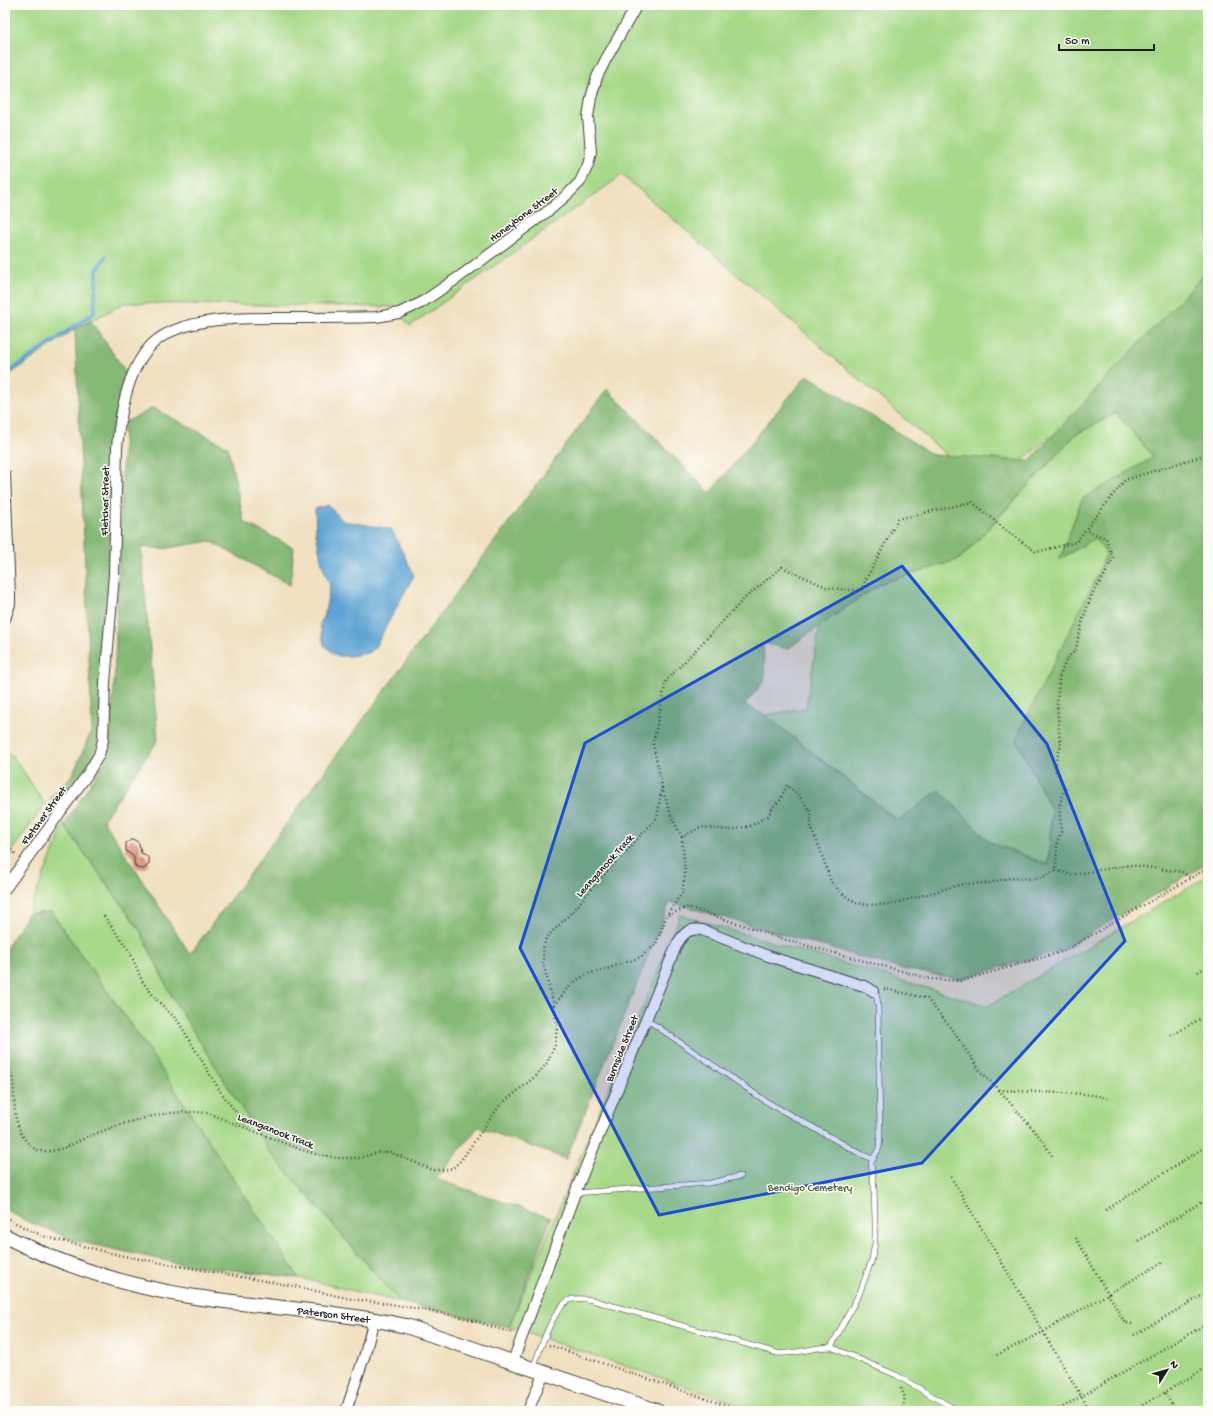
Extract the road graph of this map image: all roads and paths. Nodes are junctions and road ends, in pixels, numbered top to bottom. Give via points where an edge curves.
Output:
1 (637, 5) edge
2 (399, 313) joint
3 (1208, 454) edge
4 (5, 475) edge
5 (1085, 530) junction
6 (5, 619) edge
7 (662, 786) junction
8 (682, 838) junction
9 (5, 845) edge
10 (25, 861) junction
11 (1208, 868) edge
12 (1056, 870) junction
13 (1192, 878) junction
14 (5, 889) edge
15 (667, 915) junction
16 (104, 916) dead end
17 (1208, 966) edge
18 (1198, 972) dead end
19 (874, 991) junction
20 (554, 1006) junction
21 (1208, 1014) edge
22 (646, 1019) junction
23 (1171, 1036) dead end
24 (5, 1059) edge
25 (999, 1090) junction
26 (1108, 1099) dead end
27 (248, 1128) junction
28 (1208, 1145) edge
29 (1052, 1156) dead end
30 (873, 1159) junction
31 (741, 1176) dead end
32 (951, 1177) dead end
33 (575, 1193) junction
34 (1208, 1198) edge
35 (1106, 1210) dead end
36 (5, 1236) edge
37 (1076, 1238) dead end
38 (1135, 1243) dead end
39 (5, 1244) edge
40 (31, 1250) junction
41 (1163, 1262) dead end
42 (1208, 1292) edge
43 (1107, 1294) junction
44 (374, 1319) junction
45 (1208, 1323) edge
46 (1133, 1324) dead end
47 (1043, 1332) junction
48 (1134, 1335) dead end
49 (831, 1347) junction
50 (998, 1354) dead end
51 (512, 1361) junction
52 (1208, 1367) edge
53 (538, 1370) junction
54 (896, 1375) junction
55 (1165, 1392) junction
56 (1081, 1396) junction
57 (346, 1411) edge
58 (528, 1411) edge
59 (658, 1411) edge
60 (902, 1411) edge
61 (960, 1411) edge
62 (1056, 1411) edge
63 (1090, 1411) edge
64 (1132, 1411) edge
65 (1176, 1411) edge

1 - 2 street, Honeybone Street via 597,77 588,117 591,152 580,182 552,208 459,277 421,303
2 - 10 street, Fletcher Street via 376,317 256,318 204,322 168,332 144,355 126,394 119,429 112,605 103,740 99,755 87,776
3 - 5 path, Leanganook Track via 1125,480
4 - 6 street via 10,604
5 - 7 path, Leanganook Track via 1076,542 1036,552 972,502 898,519 860,591 828,588 782,567 744,599 666,681 653,744
5 - 12 path via 1106,538 1113,558 1092,594 1075,651 1067,658 1059,678 1061,746 1056,760 1056,771 1065,789 1059,806 1061,832 1057,842
7 - 8 path via 672,818
7 - 20 path, Leanganook Track via 658,818 546,938 543,963
8 - 12 path via 701,827 730,830 750,826 768,816 787,785 811,812 811,829 831,882 856,903 891,904 963,884 989,883 1008,878 1033,879
8 - 15 path via 685,873 682,893
9 - 10 path
10 - 14 street, Fletcher Street
11 - 13 path
12 - 13 path via 1071,874 1130,865 1182,872
13 - 15 path via 1064,951 961,981 931,978 790,941 688,907
15 - 20 path via 656,944 640,957 590,973 577,980
16 - 27 path via 130,952 142,981 178,1021 220,1091
17 - 18 path
19 - 22 street, Burnside Street via 695,929 682,936 677,944
19 - 25 path via 883,988 927,999 948,1024 981,1072
19 - 30 lane via 878,1006 880,1135 879,1148
20 - 27 path, Leanganook Track via 557,1029 555,1045 547,1063 537,1075 500,1105 454,1168 433,1170 390,1152 359,1158 338,1158 299,1149
21 - 23 path
22 - 30 lane via 767,1102
22 - 33 street, Burnside Street
24 - 27 path, Leanganook Track via 14,1084 14,1111 17,1123 23,1137 37,1150 58,1149 120,1124 182,1112 208,1113
25 - 26 path via 1084,1094
25 - 29 path via 1043,1141
28 - 35 path
30 - 49 lane via 871,1163 876,1243 860,1292
31 - 33 lane via 710,1183
32 - 47 path
33 - 51 street, Burnside Street
34 - 38 path
36 - 40 street, Paterson Street
37 - 43 path
39 - 40 street
40 - 44 street, Paterson Street via 101,1275 164,1292
41 - 43 path
42 - 48 path
43 - 46 path via 1124,1324
43 - 47 path
44 - 51 street, Paterson Street via 406,1326
44 - 57 street via 366,1354
45 - 56 path
47 - 50 path
47 - 56 path
49 - 53 lane via 787,1354 777,1353 592,1300 573,1299 557,1311
49 - 54 lane
51 - 53 street, Paterson Street
52 - 55 path
53 - 58 street
53 - 59 street, Paterson Street
54 - 60 path via 905,1398
54 - 61 lane
55 - 64 path
55 - 65 path
56 - 62 path
56 - 63 path

